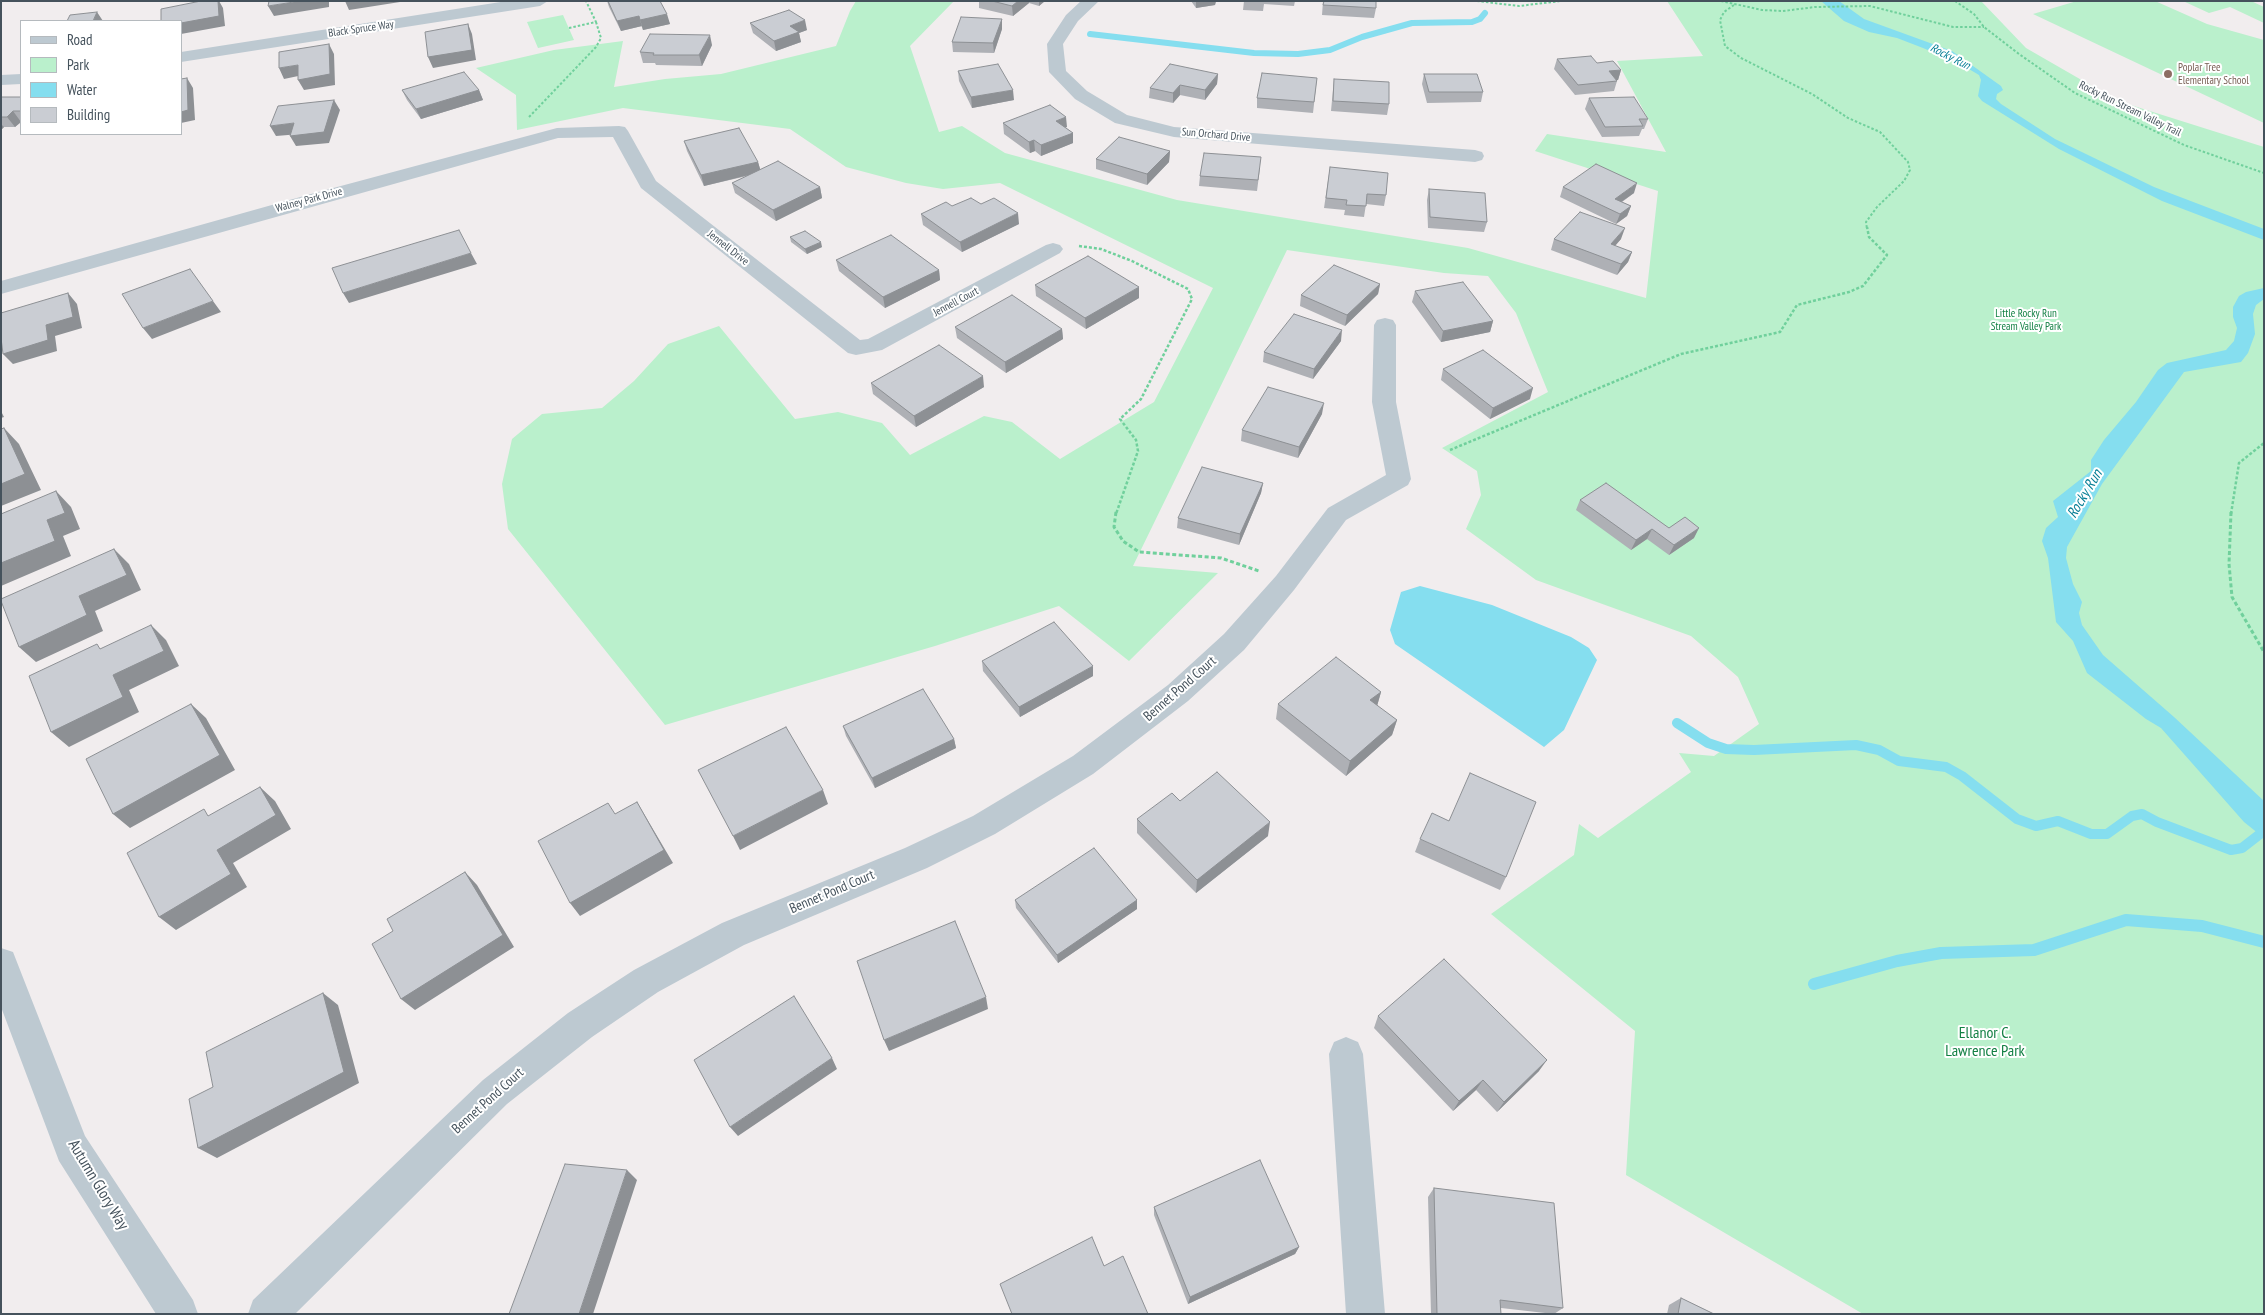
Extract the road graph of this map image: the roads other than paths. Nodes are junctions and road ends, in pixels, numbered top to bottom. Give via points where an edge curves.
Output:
1 (540, 1) edge
2 (1091, 1) edge
3 (182, 57) edge
4 (20, 79) edge
5 (1, 80) edge
6 (619, 132) joint
7 (1475, 156) dead end
8 (1053, 249) dead end
9 (1, 288) edge
10 (1385, 325) dead end
11 (856, 348) joint
12 (1, 963) edge
13 (1346, 1054) dead end
14 (179, 1314) edge
15 (267, 1314) edge
16 (1366, 1314) edge

1 - 3 street, Black Spruce Way
2 - 7 street, Sun Orchard Drive via 1072,18 1056,44 1058,72 1080,95 1121,119 1174,132
4 - 5 street
6 - 9 street, Walney Park Drive via 557,133
6 - 11 street, Jennell Drive via 648,184
8 - 11 street, Jennell Court via 874,345
10 - 15 street, Bennet Pond Court via 1384,402 1399,478 1337,514 1285,583 1234,642 1178,693 1083,765 984,825 916,858 733,934 646,981 580,1025 495,1092
12 - 14 street, Autumn Glory Way via 72,1148
13 - 16 street

